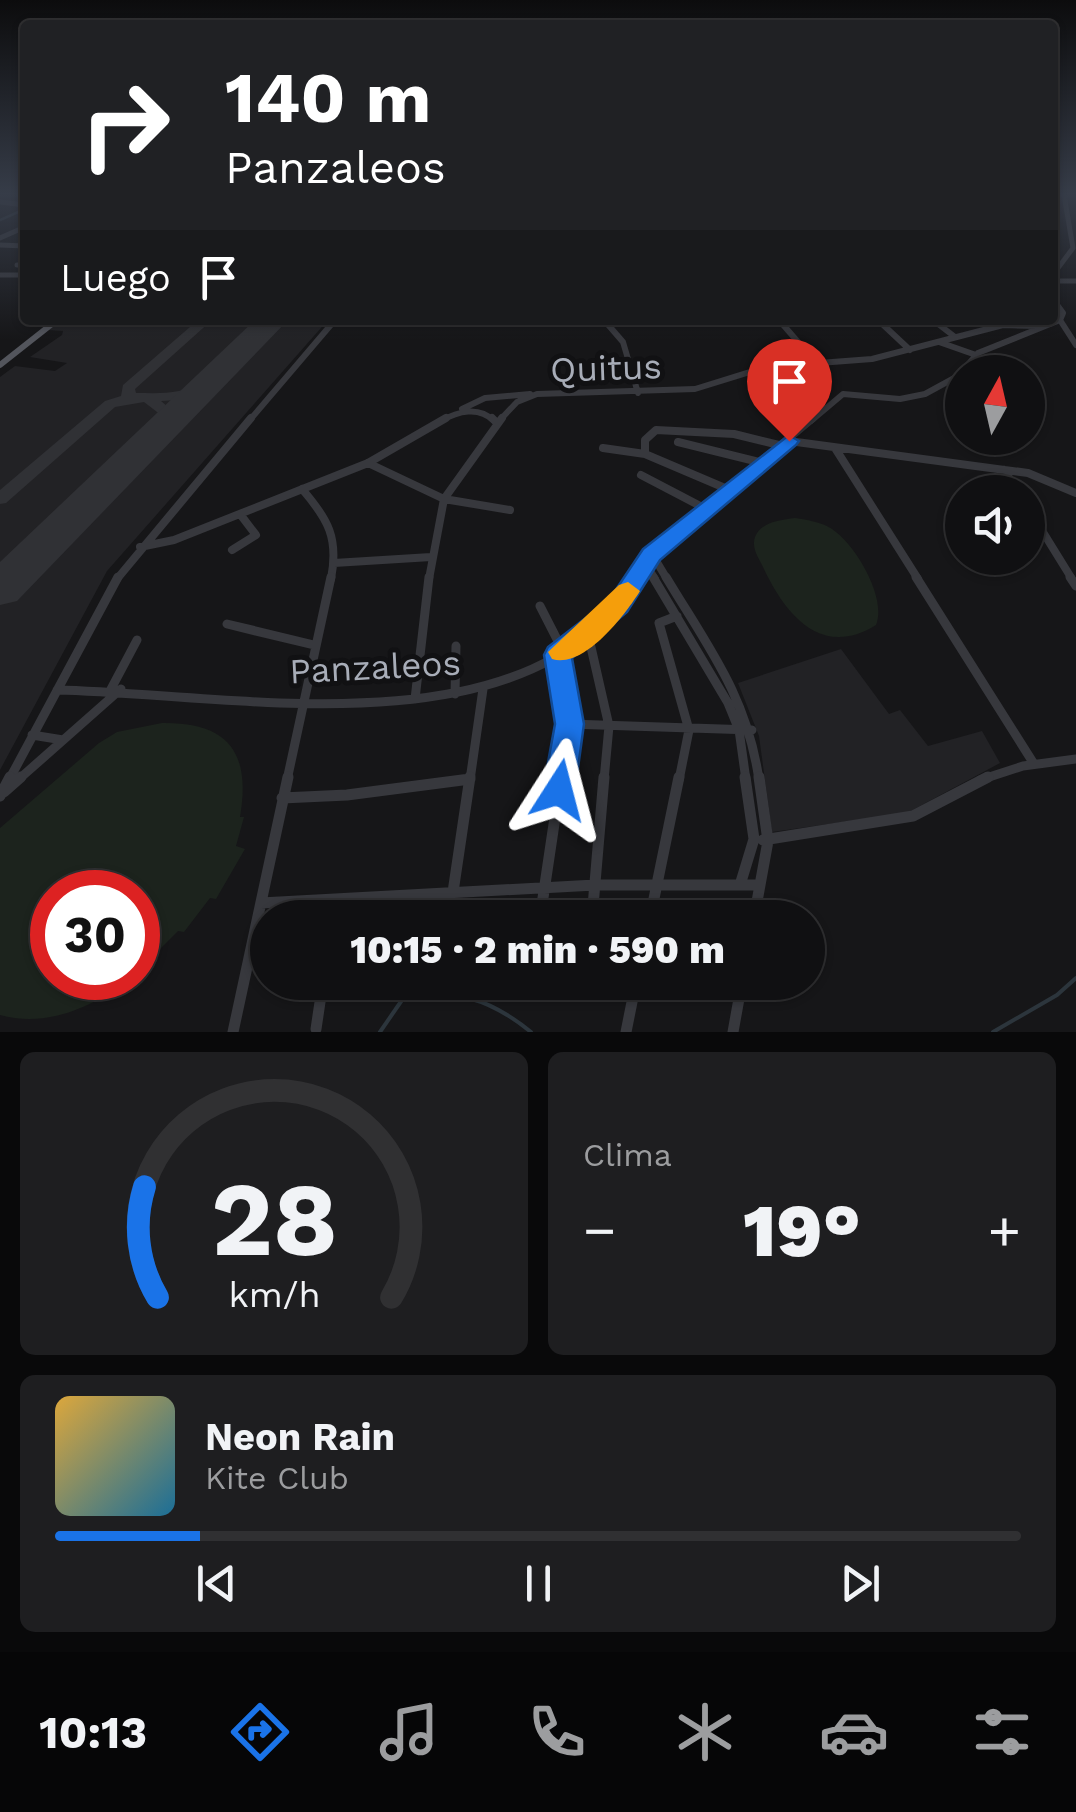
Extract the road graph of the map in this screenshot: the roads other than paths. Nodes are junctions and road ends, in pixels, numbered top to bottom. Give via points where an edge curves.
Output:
1 (1074, 248) edge
2 (1058, 271) edge
3 (1058, 306) edge
4 (1060, 320) joint
5 (47, 325) edge
6 (331, 325) edge
7 (608, 325) edge
8 (783, 325) edge
9 (883, 325) edge
10 (939, 325) edge
11 (1045, 325) edge
12 (1042, 326) junction
13 (955, 337) junction
14 (939, 342) junction
15 (1076, 345) edge
16 (910, 350) junction
17 (976, 355) joint
18 (0, 361) edge
19 (817, 364) junction
20 (945, 383) edge
21 (638, 393) junction
22 (537, 394) junction
23 (458, 411) junction
24 (497, 423) junction
25 (678, 442) dead end
26 (786, 443) junction
27 (603, 448) dead end
28 (835, 448) junction
29 (645, 454) junction
30 (368, 463) junction
31 (763, 463) junction
32 (1004, 470) junction
33 (641, 474) dead end
34 (1007, 475) edge
35 (302, 489) junction
36 (732, 491) junction
37 (1076, 492) edge
38 (444, 499) junction
39 (510, 510) dead end
40 (708, 510) junction
41 (240, 514) junction
42 (1045, 536) edge
43 (140, 546) junction
44 (232, 550) dead end
45 (431, 557) junction
46 (648, 559) junction
47 (334, 563) junction
48 (1076, 586) edge
49 (540, 606) dead end
50 (682, 615) junction
51 (228, 624) dead end
52 (588, 634) junction
53 (137, 640) dead end
54 (314, 645) junction
55 (456, 646) dead end
56 (560, 653) junction
57 (116, 689) junction
58 (483, 689) junction
59 (57, 690) junction
60 (455, 694) junction
61 (414, 699) junction
62 (301, 701) junction
63 (570, 724) junction
64 (609, 726) junction
65 (689, 730) junction
66 (738, 730) junction
67 (752, 730) junction
68 (32, 735) junction
69 (63, 740) junction
70 (1076, 759) edge
71 (1034, 764) junction
72 (470, 779) junction
73 (0, 796) edge
74 (282, 798) junction
75 (754, 839) junction
76 (768, 841) junction
77 (740, 884) junction
78 (657, 885) junction
79 (759, 885) junction
80 (595, 886) junction
81 (542, 888) junction
82 (453, 892) junction
83 (336, 899) joint
84 (261, 900) edge
85 (321, 900) edge
86 (541, 900) edge
87 (594, 900) edge
88 (654, 900) edge
89 (757, 900) edge
90 (250, 951) edge
91 (320, 1000) edge
92 (632, 1000) edge
93 (739, 1000) edge
94 (316, 1029) dead end
95 (233, 1032) edge
96 (626, 1032) edge
97 (733, 1032) edge

1 - 2 street
3 - 4 street
4 - 15 street
5 - 18 main road
6 - 43 street
7 - 21 street via 623,342
8 - 19 street
9 - 16 street
10 - 13 street
11 - 12 street
12 - 13 street, Quitus via 1003,325
12 - 17 street, Panzaleos
13 - 14 street, Quitus
14 - 16 street, Quitus
14 - 17 street
16 - 19 street, Quitus
19 - 21 street, Quitus via 766,368 695,390
20 - 26 street, Panzaleos via 900,398 835,397
21 - 22 street, Quitus
22 - 23 street via 485,398
22 - 24 street, Quitus via 517,402
23 - 24 street via 488,414
23 - 30 street
24 - 38 street, Quitus
25 - 31 street
26 - 28 street
26 - 29 street via 663,428 645,440
26 - 31 street, Panzaleos
27 - 29 street
28 - 32 street
28 - 71 street
29 - 36 street
30 - 35 street
30 - 38 street
31 - 36 street, Panzaleos
32 - 34 street
32 - 37 street
33 - 40 street
35 - 41 street
35 - 47 street via 329,520
36 - 40 street, Panzaleos
38 - 39 street
38 - 45 street, Quitus
40 - 46 street, Panzaleos
41 - 43 street
41 - 44 street via 256,535
42 - 48 street
43 - 59 street
45 - 47 street
45 - 61 street, Quitus
46 - 50 street
46 - 52 street, Panzaleos via 618,606
47 - 54 street
49 - 56 street
50 - 65 street via 659,624
50 - 66 street
50 - 67 street via 734,690
51 - 54 street
52 - 56 street, Panzaleos
52 - 64 street
53 - 57 street
54 - 62 street
55 - 60 street
56 - 58 street, Panzaleos
56 - 63 street
57 - 59 street, Panzaleos
57 - 62 street, Panzaleos
57 - 69 street
58 - 60 street, Panzaleos
58 - 72 street
59 - 68 street
60 - 61 street, Panzaleos
61 - 62 street, Panzaleos
62 - 74 street
63 - 64 street
63 - 81 street
64 - 65 street
64 - 80 street
65 - 66 street
65 - 78 street
66 - 67 street
66 - 75 street
67 - 76 street
68 - 69 street
68 - 73 street
69 - 73 street
70 - 71 street
71 - 76 street via 976,781 913,816
72 - 74 street
72 - 82 street
74 - 84 street
75 - 76 street
75 - 77 street
76 - 79 street
77 - 78 street
77 - 79 street
78 - 80 street
78 - 88 street
79 - 89 street
80 - 81 street
80 - 87 street
81 - 82 street
81 - 86 street
82 - 83 street
83 - 85 street
90 - 95 street
91 - 94 street
92 - 96 street
93 - 97 street

